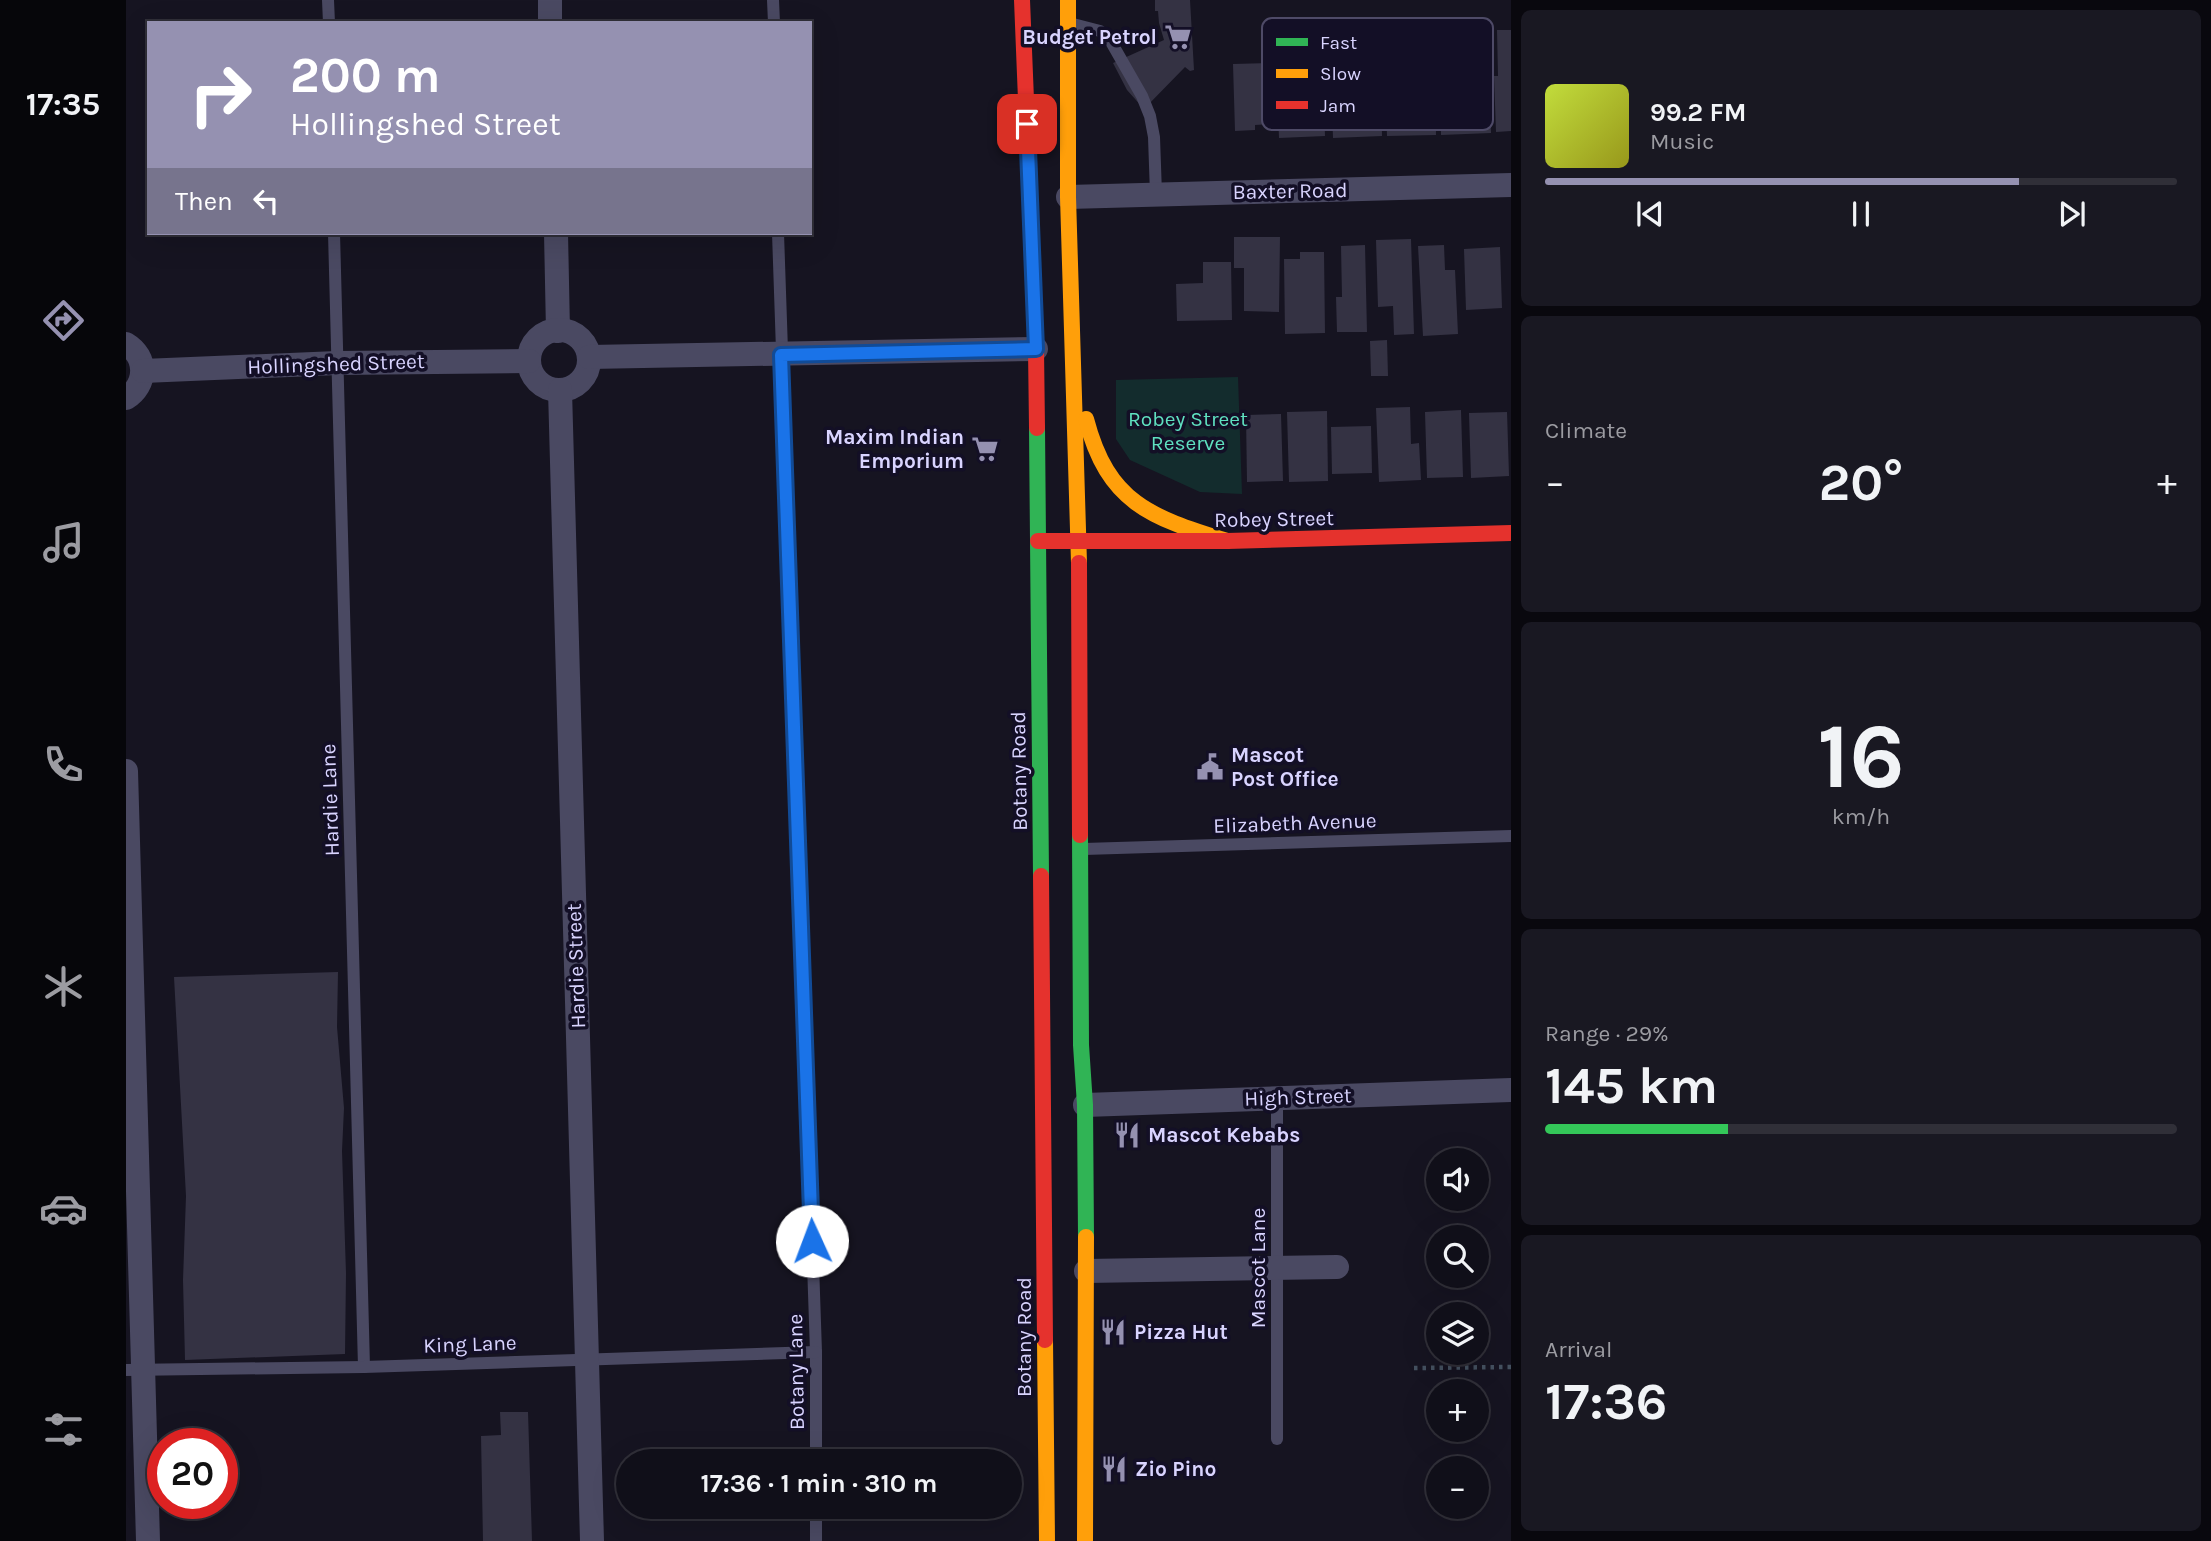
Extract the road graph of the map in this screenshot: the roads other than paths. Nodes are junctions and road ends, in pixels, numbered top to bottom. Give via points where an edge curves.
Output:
1 (328, 0) edge
2 (550, 0) edge
3 (773, 0) edge
4 (1022, 0) edge
5 (1079, 0) edge
6 (1069, 12) edge
7 (329, 21) edge
8 (550, 21) edge
9 (774, 21) edge
10 (1511, 185) edge
11 (1156, 194) junction
12 (1068, 197) junction
13 (334, 235) edge
14 (556, 235) edge
15 (778, 235) edge
16 (558, 331) junction
17 (126, 344) edge
18 (1036, 349) junction
19 (1072, 352) junction
20 (781, 355) junction
21 (589, 358) junction
22 (529, 360) junction
23 (337, 363) junction
24 (143, 371) junction
25 (560, 390) junction
26 (126, 398) edge
27 (1511, 533) edge
28 (1038, 541) junction
29 (1079, 541) junction
30 (1227, 541) junction
31 (126, 771) edge
32 (1511, 836) edge
33 (1080, 849) junction
34 (1511, 1090) edge
35 (1277, 1098) junction
36 (1085, 1105) junction
37 (1277, 1267) junction
38 (1337, 1267) dead end
39 (1086, 1271) junction
40 (816, 1352) junction
41 (588, 1359) junction
42 (364, 1367) junction
43 (135, 1370) edge
44 (1277, 1438) dead end
45 (816, 1449) edge
46 (816, 1519) edge
47 (148, 1541) edge
48 (592, 1541) edge
49 (816, 1541) edge
50 (1047, 1541) edge
51 (1085, 1541) edge

1 - 7 lane
2 - 8 street
3 - 9 lane
4 - 18 main road, Botany Road
5 - 6 street
6 - 11 lane via 1110,40 1142,96 1154,137
6 - 12 main road
10 - 11 street, Baxter Road
11 - 12 street, Baxter Road
12 - 19 main road
13 - 23 lane, Hardie Lane
14 - 16 street
15 - 20 lane, Botany Lane
16 - 21 street via 575,335
16 - 22 street via 540,337
17 - 24 street via 138,354
18 - 20 street
18 - 28 main road, Botany Road
19 - 29 main road
19 - 30 main road via 1086,420 1108,475 1140,507 1171,523
20 - 21 street
20 - 40 lane, Botany Lane
21 - 25 street via 578,383
22 - 23 street, Hollingshed Street
22 - 25 street via 538,382
23 - 24 street, Hollingshed Street
23 - 42 lane, Hardie Lane
24 - 26 street via 138,388
25 - 41 street, Hardie Street
27 - 30 main road, Robey Street
28 - 29 main road, Robey Street
28 - 50 main road, Botany Road
29 - 30 main road, Robey Street
29 - 33 main road
31 - 43 street
32 - 33 lane, Elizabeth Avenue
33 - 36 main road
34 - 35 street, High Street
35 - 36 street, High Street
35 - 37 lane, Mascot Lane
36 - 39 main road
37 - 38 street
37 - 39 street
37 - 44 lane, Mascot Lane
39 - 51 main road
40 - 41 lane, King Lane
40 - 45 lane, Botany Lane
41 - 42 lane, King Lane
41 - 48 street, Hardie Street
42 - 43 lane, King Lane
43 - 47 street
46 - 49 lane

